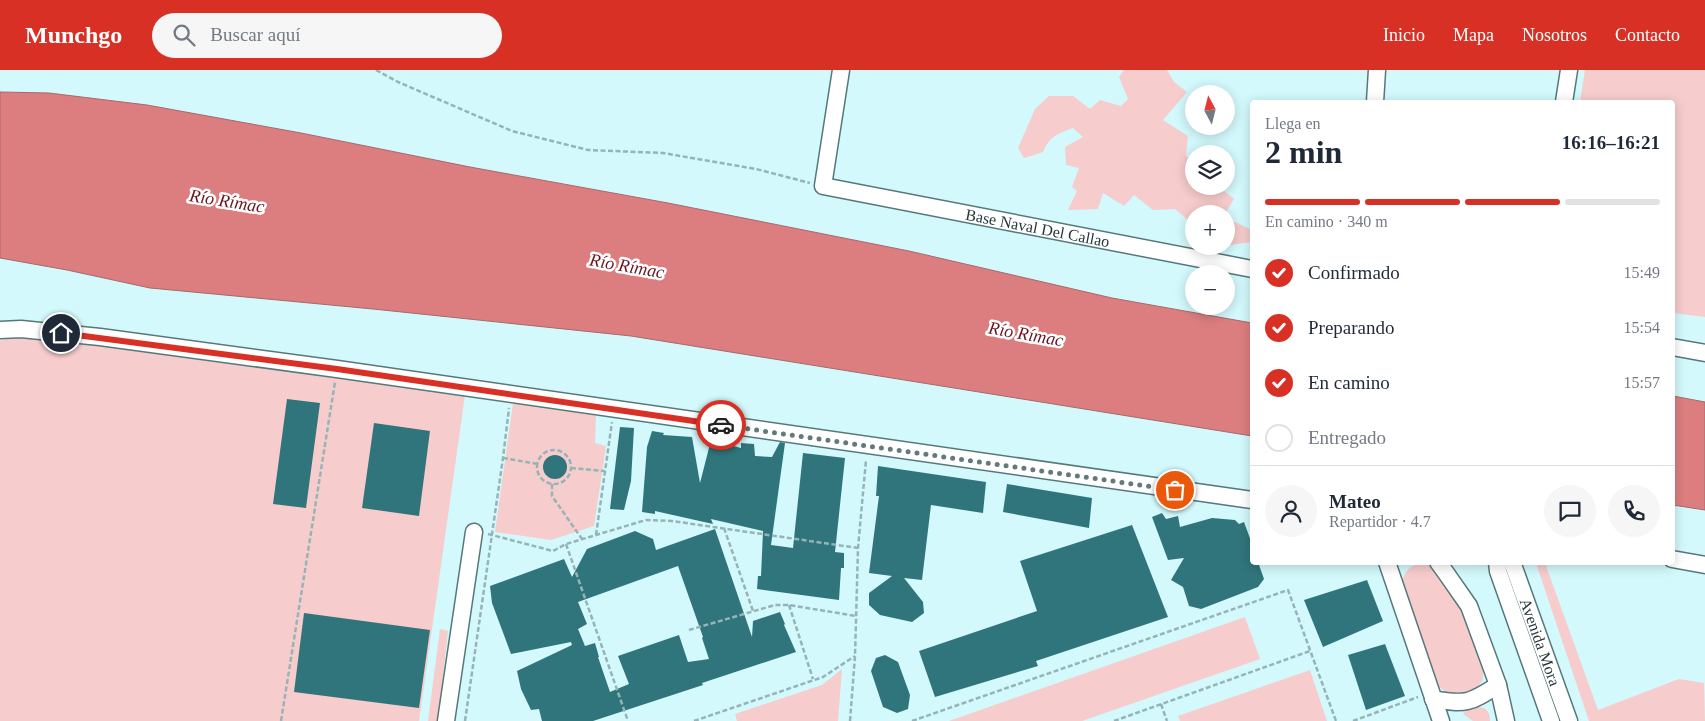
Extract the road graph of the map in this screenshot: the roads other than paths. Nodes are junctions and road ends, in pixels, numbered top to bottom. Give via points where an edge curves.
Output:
1 (841, 70) edge
2 (1377, 70) edge
3 (1569, 70) edge
4 (1375, 100) edge
5 (1564, 100) edge
6 (1250, 269) edge
7 (0, 330) edge
8 (1675, 348) edge
9 (1705, 353) edge
10 (1250, 500) edge
11 (474, 532) road end
12 (1675, 560) edge
13 (1440, 565) edge
14 (1497, 565) edge
15 (1513, 565) edge
16 (1705, 565) edge
17 (1393, 566) edge
18 (1498, 685) junction
19 (1432, 696) junction
20 (1444, 720) edge
21 (446, 721) edge
22 (1506, 721) edge
23 (1551, 721) edge
24 (1569, 721) edge

1 - 6 street, Base Naval Del Callao via 823,186
2 - 4 street
3 - 5 street
7 - 10 street via 100,337 337,369
8 - 9 street
11 - 21 street
12 - 16 street
13 - 18 street via 1469,606
14 - 23 street, Avenida Mora
15 - 24 street, Avenida Mora
17 - 19 street
18 - 19 street via 1477,699 1457,703
18 - 22 street
19 - 20 street

